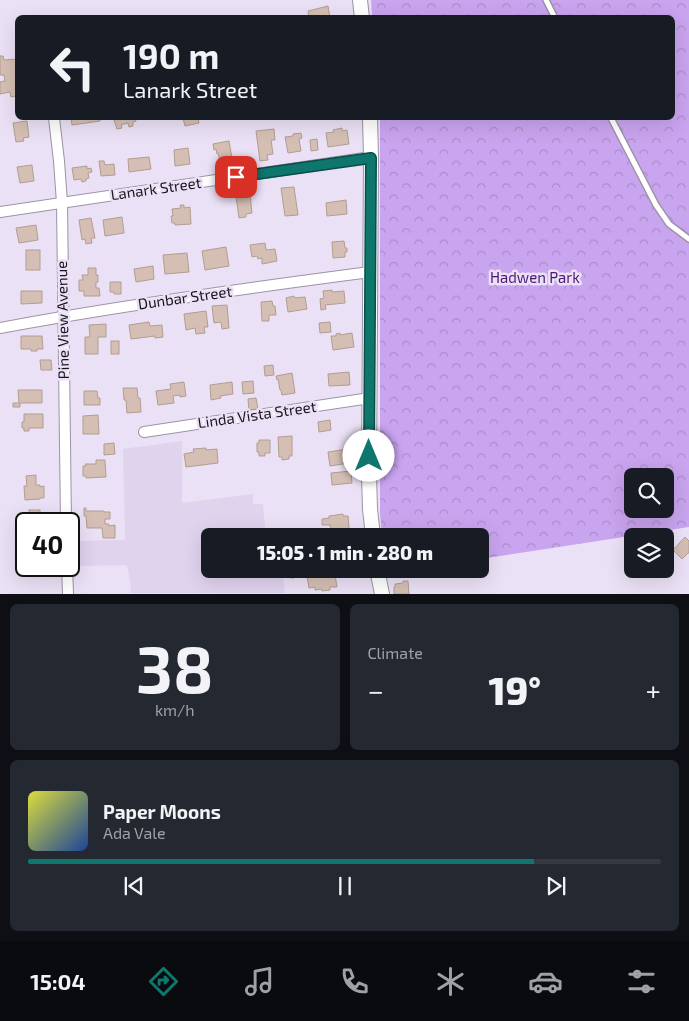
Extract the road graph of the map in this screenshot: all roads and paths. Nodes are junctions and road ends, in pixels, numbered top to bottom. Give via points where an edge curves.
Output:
1 (360, 0) edge
2 (546, 0) edge
3 (362, 15) edge
4 (554, 15) edge
5 (54, 120) edge
6 (370, 120) edge
7 (612, 120) edge
8 (371, 158) junction
9 (62, 203) junction
10 (0, 212) edge
11 (689, 239) edge
12 (370, 272) junction
13 (63, 316) junction
14 (0, 328) edge
15 (370, 398) junction
16 (144, 432) dead end
17 (66, 512) edge
18 (372, 528) edge
19 (68, 577) edge
20 (379, 578) edge
21 (68, 594) edge
22 (382, 594) edge

1 - 3 street
2 - 4 lane
5 - 9 street, Pine View Avenue
6 - 8 street
7 - 11 lane via 656,205 669,224
8 - 9 street, Lanark Street
8 - 12 street
9 - 10 street, Lanark Street
9 - 13 street, Pine View Avenue
12 - 13 street, Dunbar Street
12 - 15 street
13 - 14 street, Dunbar Street
13 - 17 street, Pine View Avenue
15 - 16 street, Linda Vista Street
15 - 18 street
19 - 21 street
20 - 22 street

